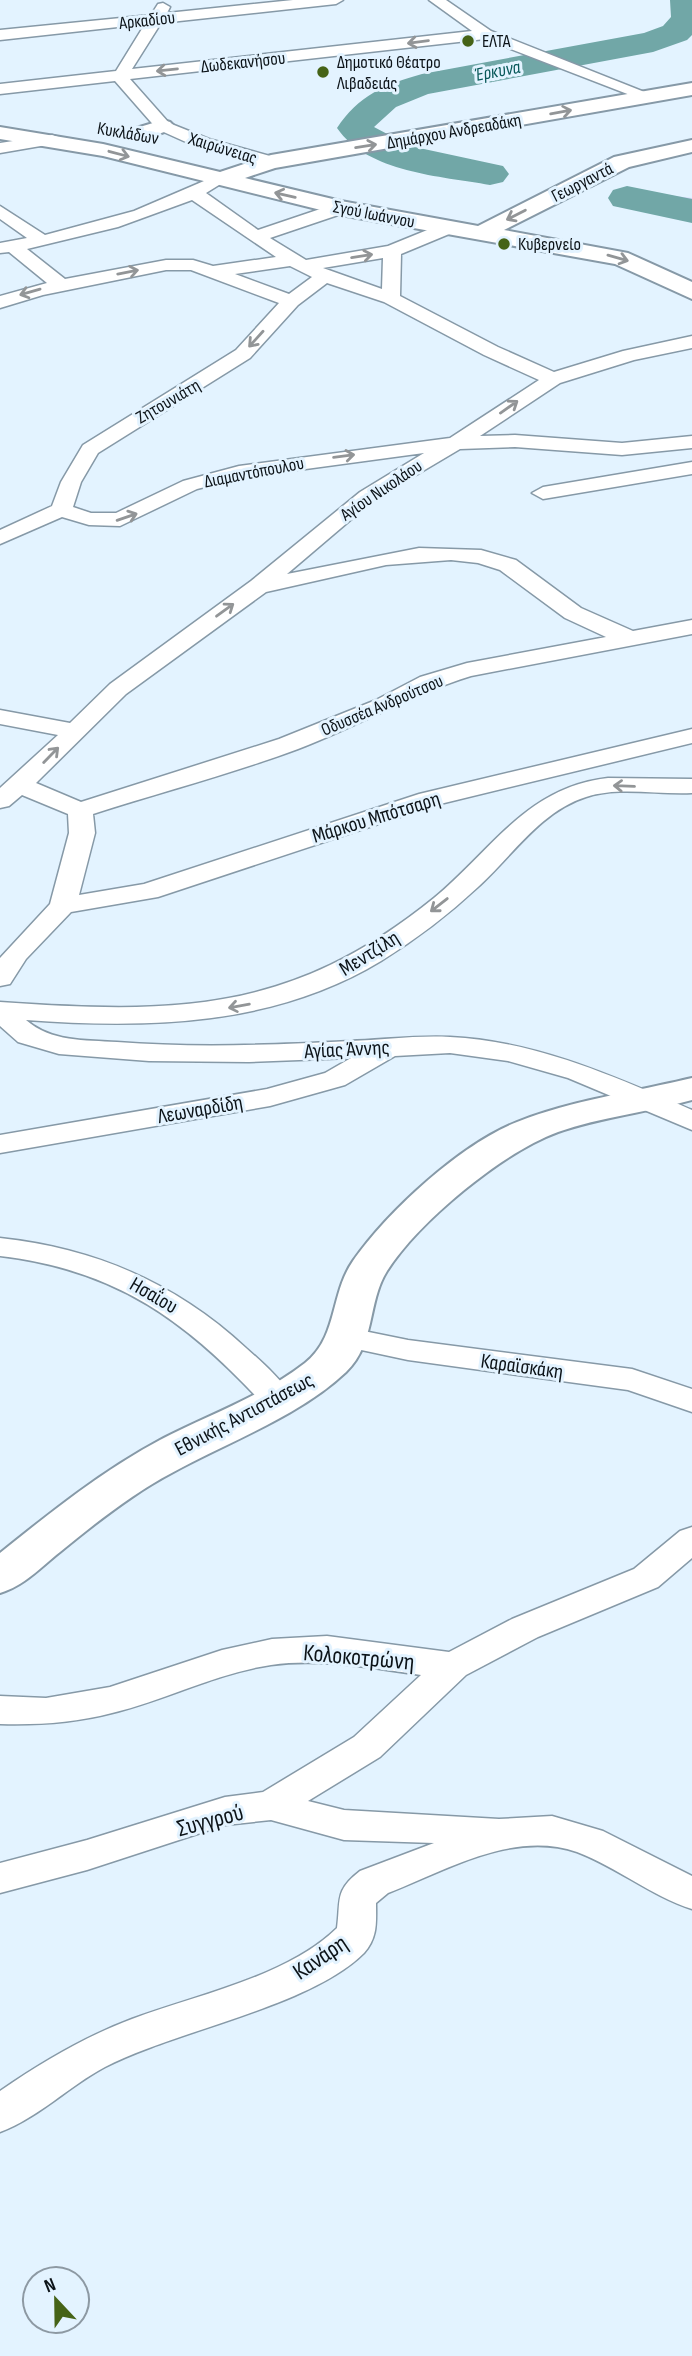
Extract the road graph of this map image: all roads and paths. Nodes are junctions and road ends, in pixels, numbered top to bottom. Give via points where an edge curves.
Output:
1 (166, 0) edge
2 (336, 0) edge
3 (436, 0) edge
4 (156, 19) junction
5 (485, 34) junction
6 (0, 35) edge
7 (121, 75) junction
8 (0, 89) edge
9 (692, 89) edge
10 (649, 97) junction
11 (681, 111) dead end
12 (0, 116) edge
13 (70, 123) dead end
14 (163, 126) junction
15 (117, 130) dead end
16 (0, 133) edge
17 (141, 134) junction
18 (52, 140) junction
19 (692, 146) edge
20 (0, 148) edge
21 (261, 164) junction
22 (218, 180) junction
23 (194, 193) junction
24 (341, 208) junction
25 (0, 211) edge
26 (448, 229) junction
27 (479, 234) junction
28 (256, 237) junction
29 (41, 240) junction
30 (6, 247) edge
31 (392, 251) junction
32 (298, 263) junction
33 (212, 272) junction
34 (325, 276) junction
35 (61, 285) junction
36 (692, 292) edge
37 (391, 298) junction
38 (291, 301) junction
39 (0, 302) edge
40 (692, 342) edge
41 (553, 379) junction
42 (692, 442) edge
43 (456, 443) junction
44 (692, 468) edge
45 (543, 493) dead end
46 (61, 510) junction
47 (0, 538) edge
48 (259, 586) junction
49 (692, 627) edge
50 (627, 637) junction
51 (0, 717) edge
52 (75, 731) junction
53 (692, 736) edge
54 (692, 786) edge
55 (10, 793) edge
56 (80, 810) junction
57 (63, 906) junction
58 (0, 978) edge
59 (0, 1011) edge
60 (391, 1046) junction
61 (692, 1089) edge
62 (650, 1101) junction
63 (692, 1121) edge
64 (0, 1144) edge
65 (0, 1247) edge
66 (349, 1338) junction
67 (278, 1399) junction
68 (692, 1401) edge
69 (692, 1539) edge
70 (0, 1577) edge
71 (453, 1666) junction
72 (0, 1710) edge
73 (271, 1806) junction
74 (507, 1831) junction
75 (0, 1878) edge
76 (692, 1894) edge
77 (0, 2115) edge

1 - 4 street
2 - 4 street, Αρκαδίου
3 - 5 street
4 - 6 street, Αρκαδίου
4 - 7 street
5 -> 7 street, Δωδεκανήσου
5 - 10 street
7 - 8 street, Δωδεκανήσου
7 - 14 street, Χαιρώνειας
9 - 10 main road, Δημάρχου Ανδρεαδάκη
10 - 11 main road
21 -> 10 main road, Δημάρχου Ανδρεαδάκη
12 - 13 main road, Κυκλάδων
14 - 17 main road
14 - 21 street, Χαιρώνειας
15 - 17 main road, Κυκλάδων
16 - 18 main road, Σγού Ιωάννου
17 - 21 main road, Κυκλάδων
18 - 20 street
18 -> 22 main road, Σγού Ιωάννου
19 -> 27 main road, Γεωργαντά via 622,162
21 - 22 main road, Δημάρχου Ανδρεαδάκη
22 - 23 street
24 -> 22 main road, Σγού Ιωάννου
23 - 28 street
23 - 29 street via 109,223
24 - 26 main road, Σγού Ιωάννου
24 - 28 street
25 - 29 street
26 - 27 main road, Σγού Ιωάννου
26 - 31 street
27 -> 36 main road, Σγού Ιωάννου via 620,258
28 - 32 street
29 - 30 street
30 - 35 street
32 -> 31 street
31 - 37 street
32 - 33 street
32 - 34 street
35 -> 33 street via 180,263
33 - 38 street
34 - 37 street
34 - 38 street, Ζητουνιάτη
35 -> 39 street
37 - 41 street
38 -> 46 street, Ζητουνιάτη via 243,354 90,449
40 - 41 street, Αγίου Νικολάου
43 -> 41 street, Αγίου Νικολάου
42 - 43 street, Διαμαντόπουλου via 622,449 514,441
46 -> 43 street, Διαμαντόπουλου via 89,519 120,520 190,485 239,472
43 - 48 street, Αγίου Νικολάου via 367,496
44 - 45 street
46 - 47 street
48 - 50 street via 414,556 455,553 488,557 511,566 572,612
52 -> 48 street, Αγίου Νικολάου via 118,689
49 - 50 street, Οδυσσέα Ανδρούτσου
50 - 56 street, Οδυσσέα Ανδρούτσου via 428,682 384,705 276,748
51 - 52 street
55 -> 52 street, Αγίου Νικολάου
53 - 57 street, Μάρκου Μπότσαρη via 428,799 149,891
54 -> 59 street, Μεντζίλη via 607,786 562,797 519,830 480,872 439,906 370,956 318,984 256,1003 190,1015
55 - 56 street
56 - 57 street via 82,833
57 - 58 street via 16,954
59 - 60 street, Αγίας Άννης via 28,1036 59,1046 224,1054
60 - 62 street, Αγίας Άννης via 450,1045 510,1053 578,1072
60 - 64 street, Λεωναρδίδη via 335,1079 270,1097
61 - 62 main road, Εθνικής Αντιστάσεως
62 - 63 street, Αγίας Άννης
62 - 66 main road, Εθνικής Αντιστάσεως via 576,1115 526,1131 487,1154 421,1210 368,1270
65 - 67 street, Ησαΐου via 36,1248 77,1258 139,1284 211,1333
66 - 67 main road, Εθνικής Αντιστάσεως via 341,1355 319,1374
66 - 68 street, Καραϊσκάκη via 632,1380
67 - 70 main road, Εθνικής Αντιστάσεως via 158,1460 79,1512
69 - 71 street via 646,1578 525,1628
71 - 72 street, Κολοκοτρώνη via 327,1649 272,1652 222,1663 112,1699 46,1712
71 - 73 street via 367,1747
73 - 74 street, Συγγρού via 344,1825
73 - 75 street, Συγγρού via 225,1811 100,1852
74 - 76 street, Κανάρη via 552,1831 589,1840
74 - 77 street, Κανάρη via 360,1891 354,1904 354,1936 331,1955 276,1986 115,2043 54,2076

